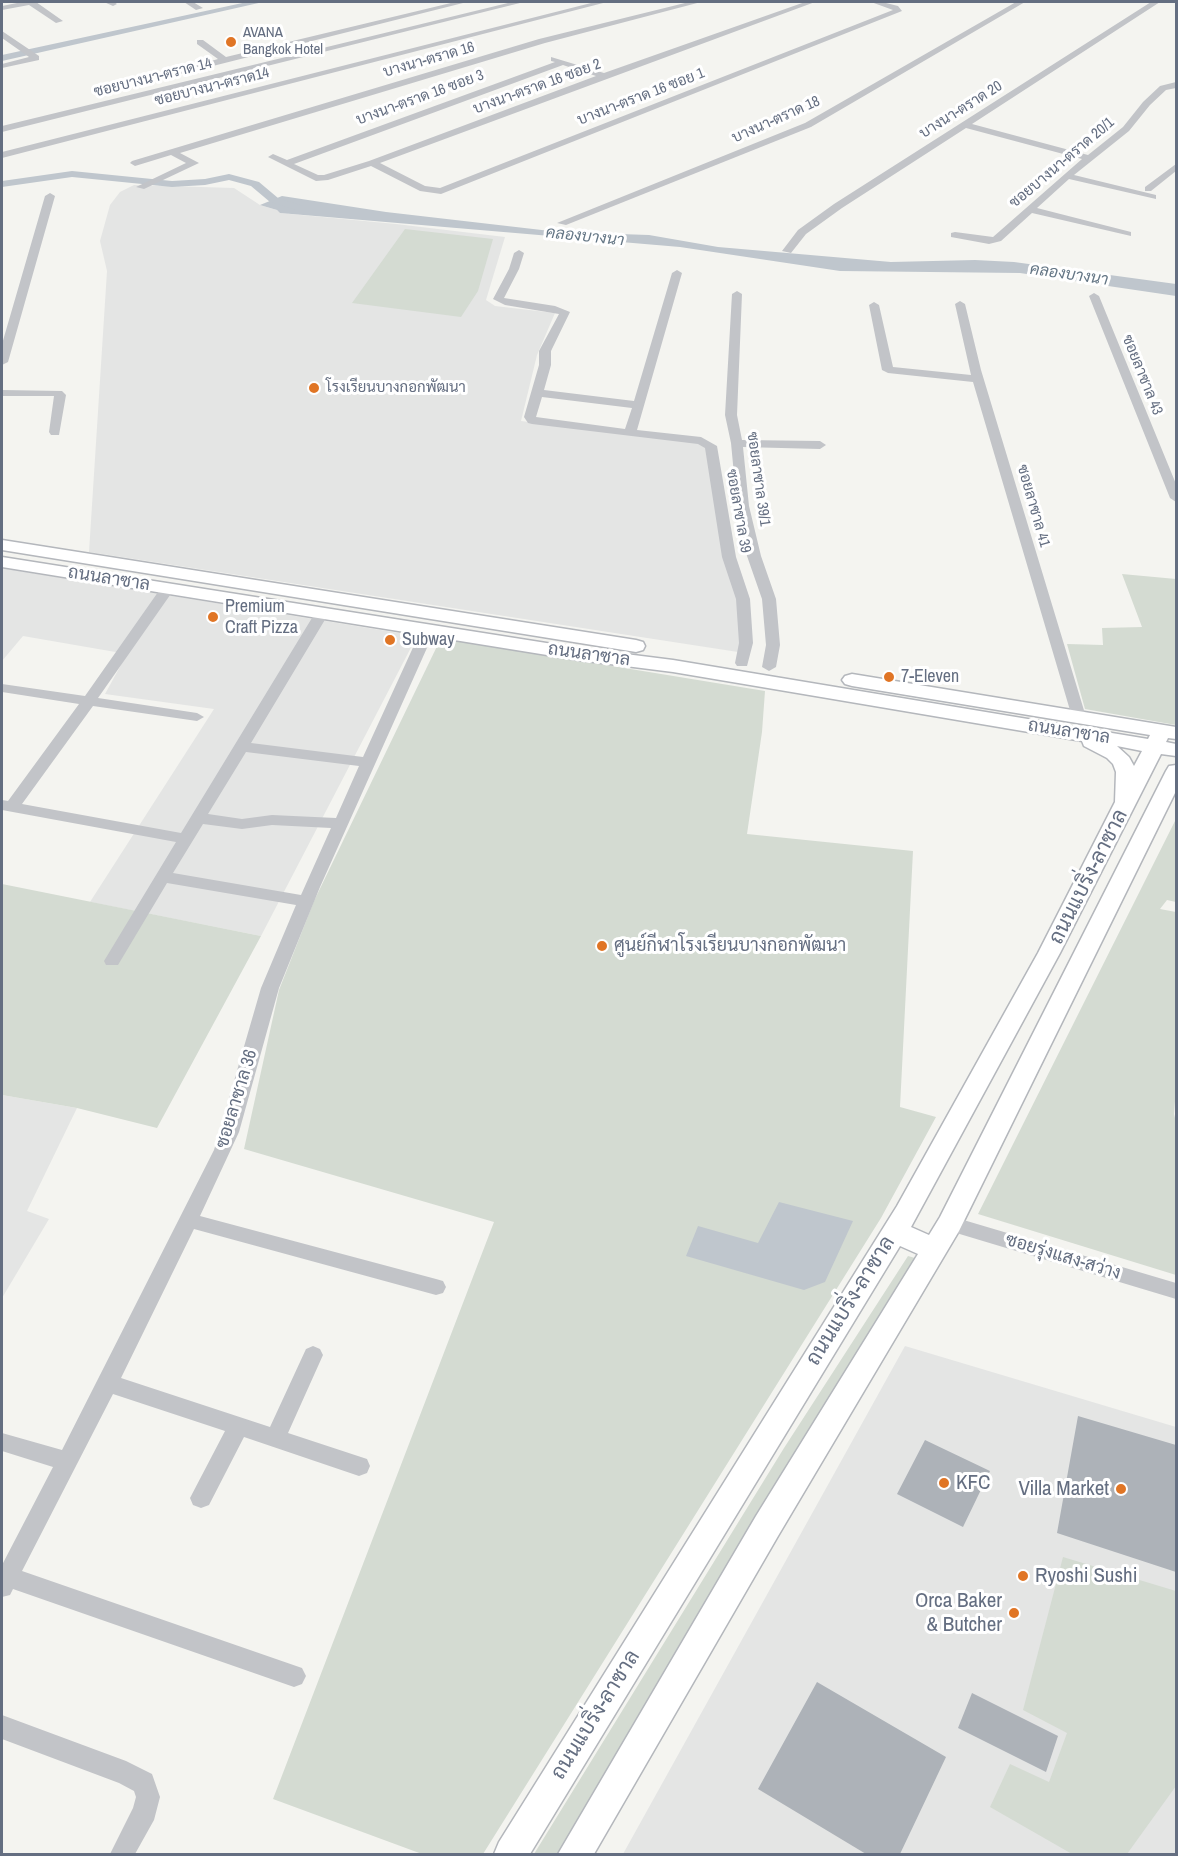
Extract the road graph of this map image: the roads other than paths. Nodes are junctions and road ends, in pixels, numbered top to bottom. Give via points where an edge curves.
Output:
1 (31, 2) edge
2 (188, 2) edge
3 (463, 2) edge
4 (520, 2) edge
5 (603, 2) edge
6 (697, 2) edge
7 (811, 2) edge
8 (875, 2) edge
9 (1021, 2) edge
10 (1156, 2) edge
11 (2, 8) edge
12 (199, 8) dead end
13 (60, 21) dead end
14 (2, 34) edge
15 (368, 39) junction
16 (200, 42) dead end
17 (378, 44) dead end
18 (387, 49) dead end
19 (397, 54) junction
20 (550, 57) dead end
21 (223, 59) junction
22 (563, 62) junction
23 (2, 66) edge
24 (181, 71) dead end
25 (604, 76) junction
26 (1176, 85) edge
27 (964, 125) junction
28 (2, 129) edge
29 (171, 152) junction
30 (2, 156) edge
31 (273, 157) dead end
32 (1089, 158) junction
33 (135, 163) dead end
34 (287, 163) junction
35 (372, 163) junction
36 (1176, 167) edge
37 (1067, 176) junction
38 (1160, 179) junction
39 (1176, 183) edge
40 (141, 187) dead end
41 (50, 196) dead end
42 (1031, 210) junction
43 (562, 223) dead end
44 (1127, 234) dead end
45 (955, 235) dead end
46 (788, 251) dead end
47 (519, 253) dead end
48 (677, 273) dead end
49 (737, 294) dead end
50 (1094, 296) dead end
51 (960, 304) dead end
52 (874, 305) dead end
53 (2, 362) edge
54 (978, 379) junction
55 (2, 393) edge
56 (538, 393) junction
57 (638, 405) junction
58 (55, 432) dead end
59 (630, 433) junction
60 (736, 443) junction
61 (820, 445) dead end
62 (1176, 498) edge
63 (2, 545) edge
64 (2, 562) edge
65 (168, 588) junction
66 (322, 613) junction
67 (431, 622) junction
68 (676, 659) junction
69 (742, 663) junction
70 (770, 667) junction
71 (2, 688) edge
72 (89, 701) junction
73 (197, 717) dead end
74 (1079, 717) junction
75 (1042, 728) junction
76 (1168, 740) edge
77 (243, 747) junction
78 (368, 762) junction
79 (1176, 771) edge
80 (1176, 792) edge
81 (7, 806) edge
82 (1120, 817) junction
83 (199, 818) junction
84 (1153, 818) junction
85 (340, 823) junction
86 (186, 839) junction
87 (163, 877) junction
88 (306, 901) junction
89 (112, 961) dead end
90 (188, 1220) junction
91 (950, 1224) junction
92 (894, 1232) junction
93 (935, 1250) junction
94 (436, 1287) dead end
95 (1176, 1291) edge
96 (313, 1355) dead end
97 (108, 1383) junction
98 (239, 1426) junction
99 (276, 1438) junction
100 (2, 1442) edge
101 (67, 1461) junction
102 (359, 1466) dead end
103 (201, 1498) dead end
104 (4, 1582) edge
105 (294, 1676) dead end
106 (2, 1727) edge
107 (122, 1854) edge
108 (511, 1854) edge
109 (574, 1854) edge

1 - 11 street
1 - 13 street
2 - 12 street
3 - 21 street
4 - 15 street, ซอยบางนา-ตราด 14
5 - 19 street, ซอยบางนา-ตราด14
6 - 29 street, บางนา-ตราด 16 via 542,41
7 - 25 street, บางนา-ตราด 16 ซอย 2
8 - 35 street, บางนา-ตราด 16 ซอย 1 via 898,11 441,191 423,189
9 - 43 street, บางนา-ตราด 18 via 808,125
10 - 27 street, บางนา-ตราด 20
14 - 23 street via 36,58
15 - 17 street
15 - 28 street, ซอยบางนา-ตราด 14
16 - 21 street
18 - 19 street
19 - 30 street, ซอยบางนา-ตราด14
20 - 22 street
21 - 24 street
22 - 25 street
22 - 34 street, บางนา-ตราด 16 ซอย 3
25 - 35 street, บางนา-ตราด 16 ซอย 2
26 - 32 street, ซอยบางนา-ตราด 20/1 via 1163,88 1126,129
27 - 32 street
27 - 46 street, บางนา-ตราด 20 via 838,206 802,232
29 - 33 street, บางนา-ตราด 16
29 - 40 street via 194,163
31 - 34 street, บางนา-ตราด 16 ซอย 2
32 - 37 street, ซอยบางนา-ตราด 20/1
34 - 35 street, บางนา-ตราด 16 ซอย 2 via 321,178
36 - 38 street
37 - 38 street via 1150,193
37 - 42 street, ซอยบางนา-ตราด 20/1
38 - 39 street
41 - 53 street
42 - 44 street
42 - 45 street, ซอยบางนา-ตราด 20/1 via 994,240
47 - 56 street, ซอยลาซาล 39 via 498,299 565,312 546,351
48 - 57 street
49 - 60 street, ซอยลาซาล 39/1 via 731,415
50 - 62 street, ซอยลาซาล 43
51 - 54 street, ซอยลาซาล 41
52 - 54 street via 888,370
54 - 74 street, ซอยลาซาล 41
55 - 58 street via 58,393
56 - 57 street
56 - 59 street, ซอยลาซาล 39 via 532,420
57 - 59 street
59 - 69 street, ซอยลาซาล 39 via 701,441 711,446 729,556 743,599 746,643
60 - 61 street
60 - 70 street, ซอยลาซาล 39/1 via 747,526 770,599
63 - 67 street, ถนนลาซาล
64 - 65 street, ถนนลาซาล
65 - 66 street, ถนนลาซาล
65 - 72 street
66 - 67 street, ถนนลาซาล
66 - 77 street
67 - 68 street, ถนนลาซาล
67 - 78 street, ซอยลาซาล 36
68 - 69 street, ถนนลาซาล
68 - 75 street, ถนนลาซาล
69 - 70 street, ถนนลาซาล
70 - 74 street, ถนนลาซาล
71 - 72 street
72 - 73 street
72 - 81 street
74 - 76 street, ถนนลาซาล
75 - 76 street, ถนนลาซาล
75 - 82 street via 1094,743 1122,762 1126,792
76 - 82 street, ถนนแบริ่ง-ลาซาล
77 - 78 street
77 - 83 street
78 - 85 street, ซอยลาซาล 36
79 - 84 street, ถนนแบริ่ง-ลาซาล
80 - 84 street
81 - 86 street
82 - 92 street, ถนนแบริ่ง-ลาซาล via 1049,954
83 - 85 street via 242,824 272,820
83 - 86 street
84 - 91 street, ถนนแบริ่ง-ลาซาล
85 - 88 street, ซอยลาซาล 36
86 - 87 street
87 - 88 street
87 - 89 street
88 - 90 street, ซอยลาซาล 36 via 270,988 230,1132
90 - 94 street
90 - 97 street, ซอยลาซาล 36
91 - 93 street, ถนนแบริ่ง-ลาซาล
91 - 95 street, ซอยรุ่งแสง-สว่าง
92 - 93 street
92 - 108 street, ถนนแบริ่ง-ลาซาล
93 - 109 street, ถนนแบริ่ง-ลาซาล
96 - 99 street
97 - 98 street
97 - 101 street, ซอยลาซาล 36
98 - 99 street
98 - 103 street
99 - 102 street
100 - 101 street
101 - 104 street, ซอยลาซาล 36
104 - 105 street
106 - 107 street via 126,1773 143,1783 148,1797 145,1811

